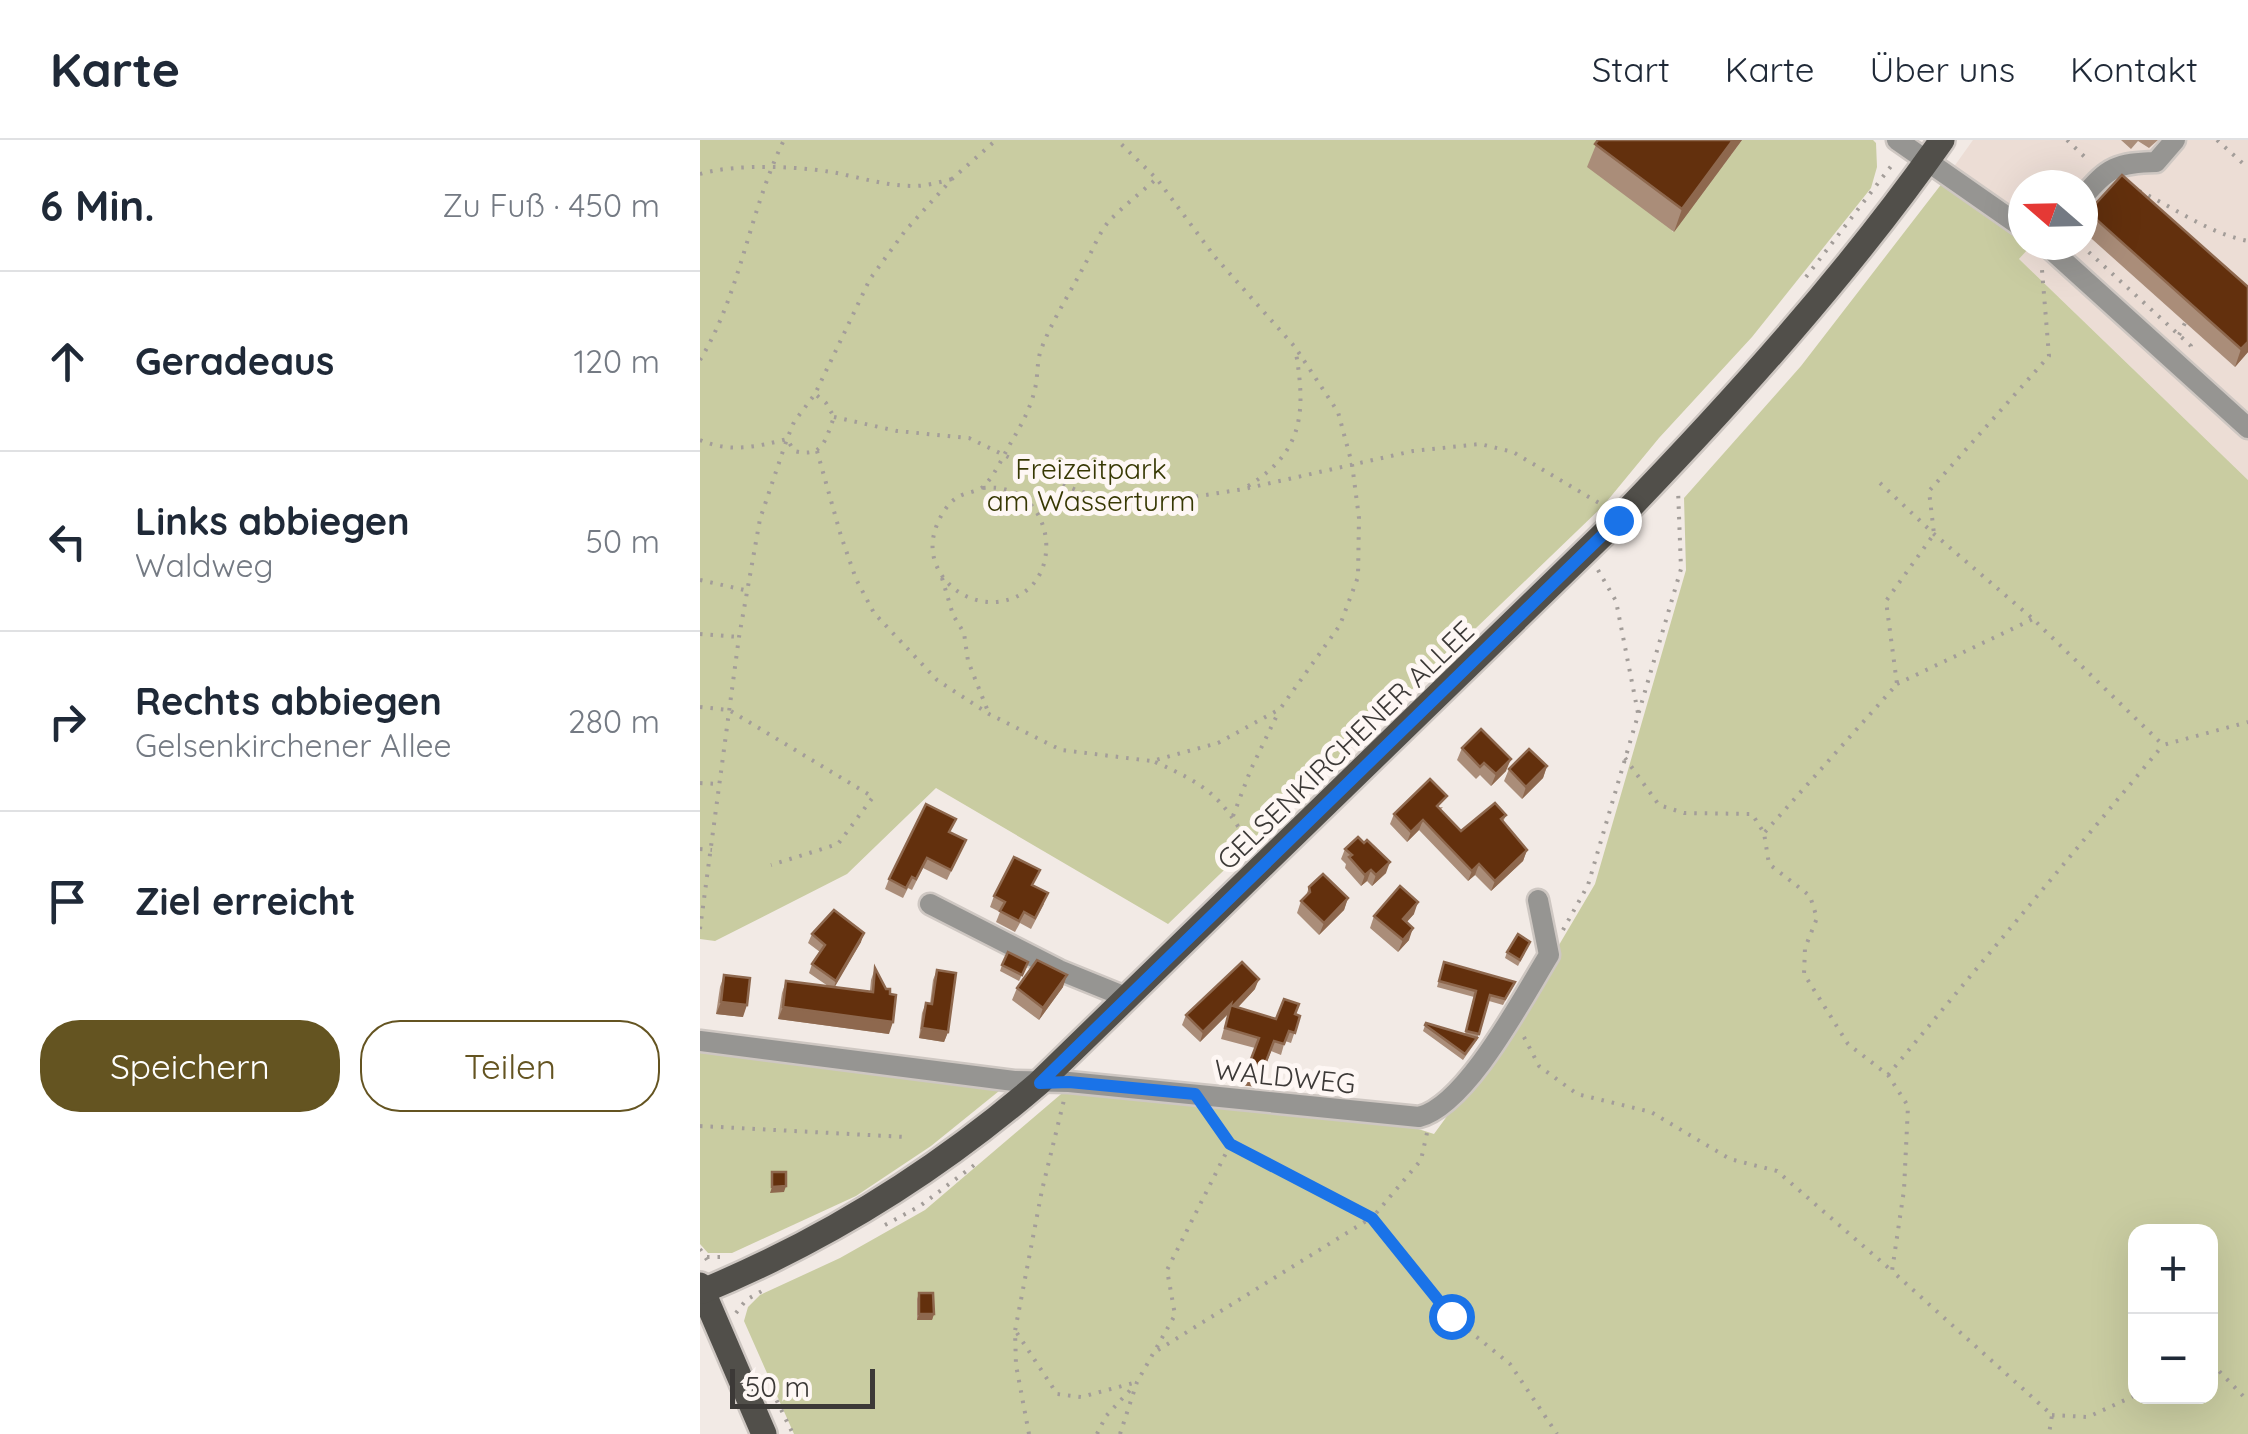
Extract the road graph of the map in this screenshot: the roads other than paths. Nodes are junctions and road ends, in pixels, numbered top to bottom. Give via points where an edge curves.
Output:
1 (1942, 140) edge
2 (2175, 140) edge
3 (1902, 143) edge
4 (1927, 162) junction
5 (2098, 180) edge
6 (2008, 218) edge
7 (2051, 260) edge
8 (2248, 428) edge
9 (1538, 900) dead end
10 (930, 904) dead end
11 (1128, 998) junction
12 (700, 1041) edge
13 (1040, 1083) junction
14 (701, 1288) edge
15 (764, 1434) edge

1 - 4 main road, GELSENKIRCHENER ALLEE
2 - 5 street via 2156,162 2123,163
3 - 4 street
4 - 6 street
4 - 11 main road, GELSENKIRCHENER ALLEE via 1677,459
7 - 8 street
9 - 13 street, WALDWEG via 1549,954 1450,1102 1432,1114
10 - 11 street
11 - 13 main road, GELSENKIRCHENER ALLEE
12 - 13 street, WALDWEG
13 - 14 main road, GELSENKIRCHENER ALLEE via 949,1157 864,1212
14 - 15 main road

